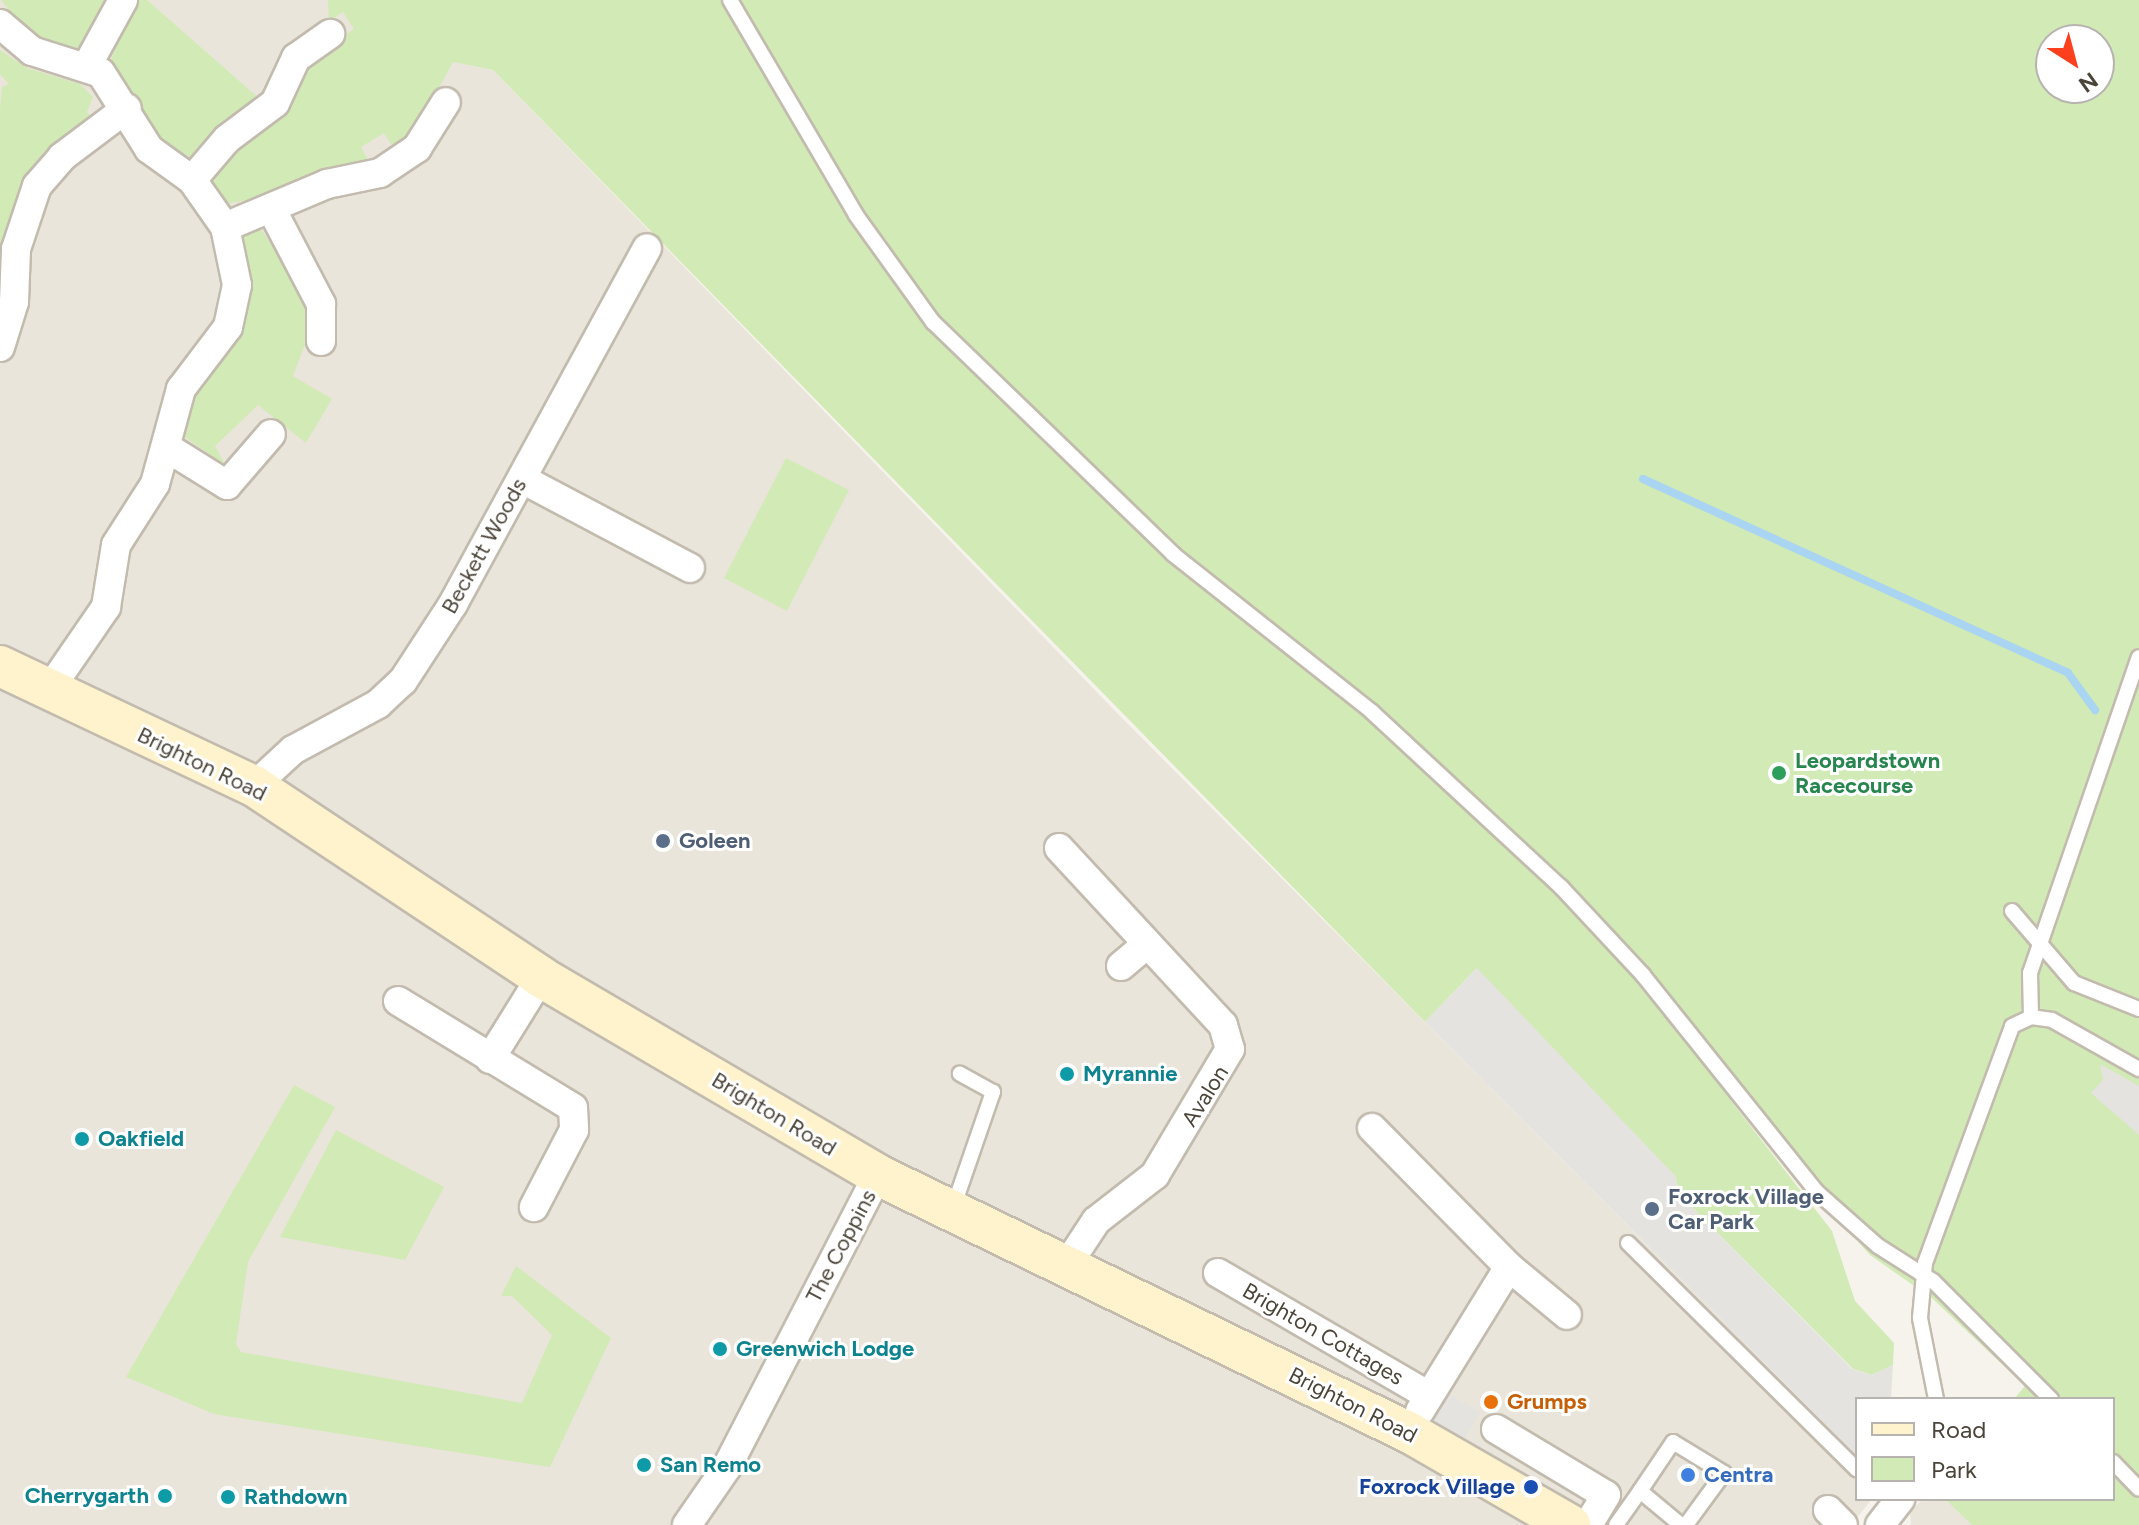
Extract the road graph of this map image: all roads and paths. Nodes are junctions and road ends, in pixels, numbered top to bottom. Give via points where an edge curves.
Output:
1 (123, 0) edge
2 (730, 0) edge
3 (0, 24) edge
4 (330, 34) dead end
5 (88, 64) junction
6 (446, 102) dead end
7 (127, 108) junction
8 (192, 180) junction
9 (273, 212) junction
10 (225, 227) junction
11 (647, 248) dead end
12 (321, 341) dead end
13 (0, 347) edge
14 (271, 434) dead end
15 (166, 447) junction
16 (522, 479) junction
17 (690, 568) dead end
18 (2139, 657) edge
19 (0, 666) edge
20 (49, 690) junction
21 (254, 786) junction
22 (1059, 848) dead end
23 (2012, 911) dead end
24 (2041, 941) junction
25 (1145, 946) junction
26 (1121, 966) dead end
27 (541, 977) junction
28 (398, 1001) dead end
29 (2139, 1009) edge
30 (2031, 1017) junction
31 (490, 1059) junction
32 (2139, 1069) edge
33 (960, 1074) dead end
34 (1378, 1145) dead end
35 (878, 1175) junction
36 (534, 1207) dead end
37 (951, 1212) junction
38 (1628, 1243) dead end
39 (1509, 1267) junction
40 (1065, 1268) junction
41 (1218, 1273) dead end
42 (1923, 1274) junction
43 (1567, 1315) dead end
44 (1428, 1395) junction
45 (1936, 1397) edge
46 (2049, 1397) edge
47 (1496, 1429) dead end
48 (1410, 1433) junction
49 (2115, 1464) edge
50 (1855, 1468) edge
51 (2139, 1489) edge
52 (1640, 1491) junction
53 (687, 1525) edge
54 (1570, 1525) edge
55 (1588, 1525) edge
56 (1616, 1525) edge
57 (1684, 1525) edge

1 - 5 street
2 - 42 lane via 856,215 933,322 1173,554 1372,712 1497,825 1643,975 1817,1192
3 - 5 street via 32,51
4 - 8 street via 296,58 275,103 227,139
5 - 7 street
6 - 9 street via 408,156 380,173 327,184
7 - 8 street via 149,149
7 - 13 street via 62,157 37,186 16,249 14,302
8 - 10 street
9 - 10 street
9 - 12 street via 321,304
10 - 15 street via 236,302 213,351 181,389
11 - 16 street, Beckett Woods
14 - 15 street via 227,485
15 - 20 street via 155,484 116,545 106,607
16 - 17 street
16 - 21 street, Beckett Woods via 403,681 378,704 293,750
18 - 24 lane
19 - 20 street, Brighton Road
20 - 21 street, Brighton Road
21 - 27 street, Brighton Road
22 - 25 street, Avalon
23 - 24 lane
24 - 29 lane via 2074,983
24 - 30 lane via 2030,973
25 - 26 street
25 - 40 street, Avalon via 1223,1025 1230,1049 1155,1175 1096,1221
27 - 31 street
27 - 35 street, Brighton Road
28 - 31 street
30 - 32 lane via 2062,1025
30 - 42 lane via 2006,1036
31 - 36 street via 573,1108 574,1130
33 - 37 lane via 993,1092
34 - 39 street
35 - 37 street, Brighton Road
35 - 53 street, The Coppins via 727,1467
37 - 40 street, Brighton Road
38 - 50 lane
39 - 43 street
39 - 44 street
40 - 48 street, Brighton Road
41 - 44 street, Brighton Cottages
42 - 45 lane via 1920,1318
42 - 46 lane
44 - 48 street
47 - 55 street via 1606,1495
48 - 54 street, Brighton Road
49 - 51 lane
52 - 56 lane
52 - 57 lane
52 - 57 lane via 1673,1442 1724,1473

